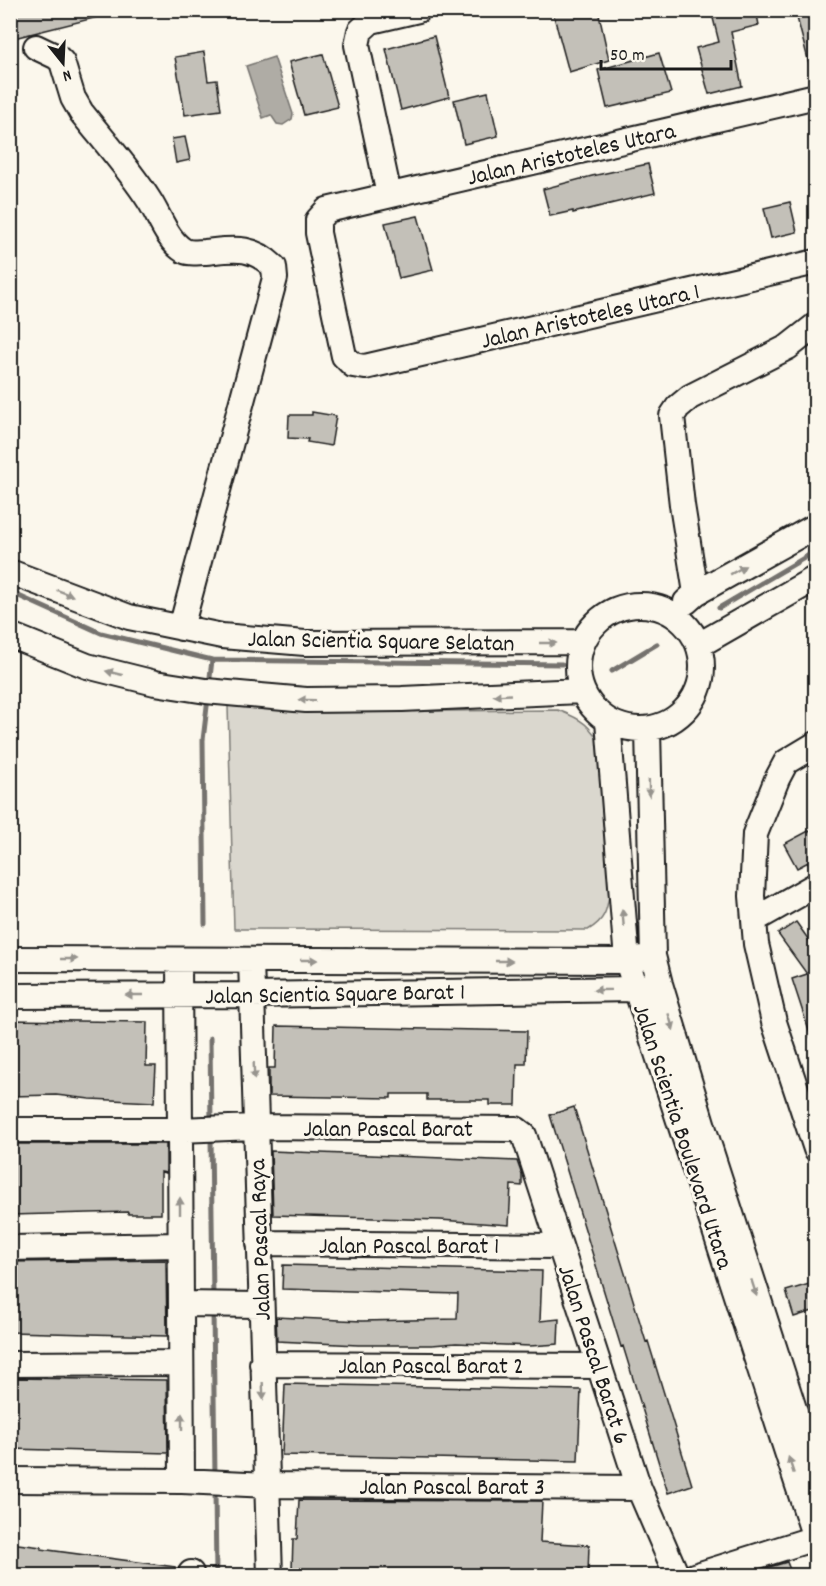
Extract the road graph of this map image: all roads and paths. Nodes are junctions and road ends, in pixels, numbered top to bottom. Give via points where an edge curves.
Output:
1 (418, 10) edge
2 (36, 47) dead end
3 (816, 96) edge
4 (389, 195) junction
5 (816, 262) edge
6 (816, 325) edge
7 (365, 367) joint
8 (816, 526) edge
9 (10, 572) edge
10 (816, 578) edge
11 (696, 593) junction
12 (672, 613) junction
13 (181, 628) junction
14 (10, 635) edge
15 (582, 642) junction
16 (699, 645) junction
17 (581, 691) junction
18 (608, 721) junction
19 (648, 729) junction
20 (816, 744) edge
21 (816, 885) edge
22 (754, 920) junction
23 (653, 956) junction
24 (10, 959) edge
25 (180, 960) junction
26 (251, 960) junction
27 (627, 961) junction
28 (660, 984) junction
29 (636, 989) junction
30 (178, 995) junction
31 (252, 995) junction
32 (10, 996) edge
33 (807, 1099) edge
34 (255, 1127) junction
35 (10, 1130) edge
36 (187, 1130) junction
37 (520, 1131) joint
38 (816, 1149) edge
39 (259, 1244) junction
40 (180, 1245) junction
41 (560, 1246) junction
42 (10, 1248) edge
43 (189, 1304) junction
44 (260, 1305) junction
45 (181, 1363) junction
46 (10, 1364) edge
47 (262, 1364) junction
48 (599, 1366) junction
49 (816, 1477) edge
50 (10, 1480) edge
51 (191, 1482) junction
52 (266, 1485) junction
53 (639, 1488) junction
54 (808, 1541) edge
55 (270, 1575) edge
56 (677, 1575) edge
57 (694, 1575) edge

1 - 4 street via 371,21 360,31 357,45
2 - 13 street via 62,62 81,112 149,200 173,241 195,253 249,250 274,267 275,278
3 - 4 street, Jalan Aristoteles Utara
4 - 7 street, Jalan Aristoteles Utara via 327,210 318,220 344,356 353,366
5 - 7 street, Jalan Aristoteles Utara 1
6 - 11 street via 788,347 690,397 672,416
11 -> 8 street
9 -> 13 street, Jalan Scientia Square Selatan via 129,617
10 - 16 street
11 - 12 street
12 - 15 street via 652,606 631,605 593,624
12 - 16 street via 688,627
13 -> 15 street, Jalan Scientia Square Selatan via 305,644
17 -> 14 street via 306,700 206,691 87,666
15 - 17 street via 577,658
16 - 19 street via 703,663 701,682 693,699 681,714
17 - 18 street via 592,708
18 - 19 street via 627,729
27 -> 18 street, Jalan Scientia Boulevard Utara
19 -> 23 street, Jalan Scientia Boulevard Utara
20 - 22 street via 786,762 755,834
21 - 22 street
22 - 33 street via 774,1022
23 - 27 street, Jalan Scientia Square Barat 1
23 - 28 street, Jalan Scientia Boulevard Utara
24 -> 25 street, Jalan Scientia Square Barat 1
25 - 26 street, Jalan Scientia Square Barat 1
25 - 30 street
26 -> 27 street, Jalan Scientia Square Barat 1
26 - 31 street, Jalan Pascal Raya
27 - 29 street, Jalan Scientia Boulevard Utara
28 - 29 street, Jalan Scientia Square Barat 1
28 -> 49 street, Jalan Scientia Boulevard Utara
29 -> 31 street, Jalan Scientia Square Barat 1
54 -> 29 street, Jalan Scientia Boulevard Utara
30 - 31 street, Jalan Scientia Square Barat 1
30 -> 32 street, Jalan Scientia Square Barat 1
30 - 36 street
31 -> 34 street, Jalan Pascal Raya
33 - 38 street
34 - 36 street, Jalan Pascal Barat
34 - 37 street, Jalan Pascal Barat
34 - 39 street, Jalan Pascal Raya
35 - 36 street, Jalan Pascal Barat
40 -> 36 street
37 - 41 street, Jalan Pascal Barat 6
39 - 41 street, Jalan Pascal Barat 1
39 - 44 street, Jalan Pascal Raya
40 - 42 street
40 - 43 street
41 - 48 street, Jalan Pascal Barat 6
43 - 44 street
43 - 45 street
44 - 47 street, Jalan Pascal Raya
45 - 46 street
51 -> 45 street
47 - 48 street, Jalan Pascal Barat 2
47 -> 52 street, Jalan Pascal Raya
48 - 53 street, Jalan Pascal Barat 6
50 - 51 street, Jalan Pascal Barat 3
51 - 52 street, Jalan Pascal Barat 3
52 - 53 street, Jalan Pascal Barat 3
52 - 55 street, Jalan Pascal Raya
53 - 56 street, Jalan Pascal Barat 6
54 - 57 street

